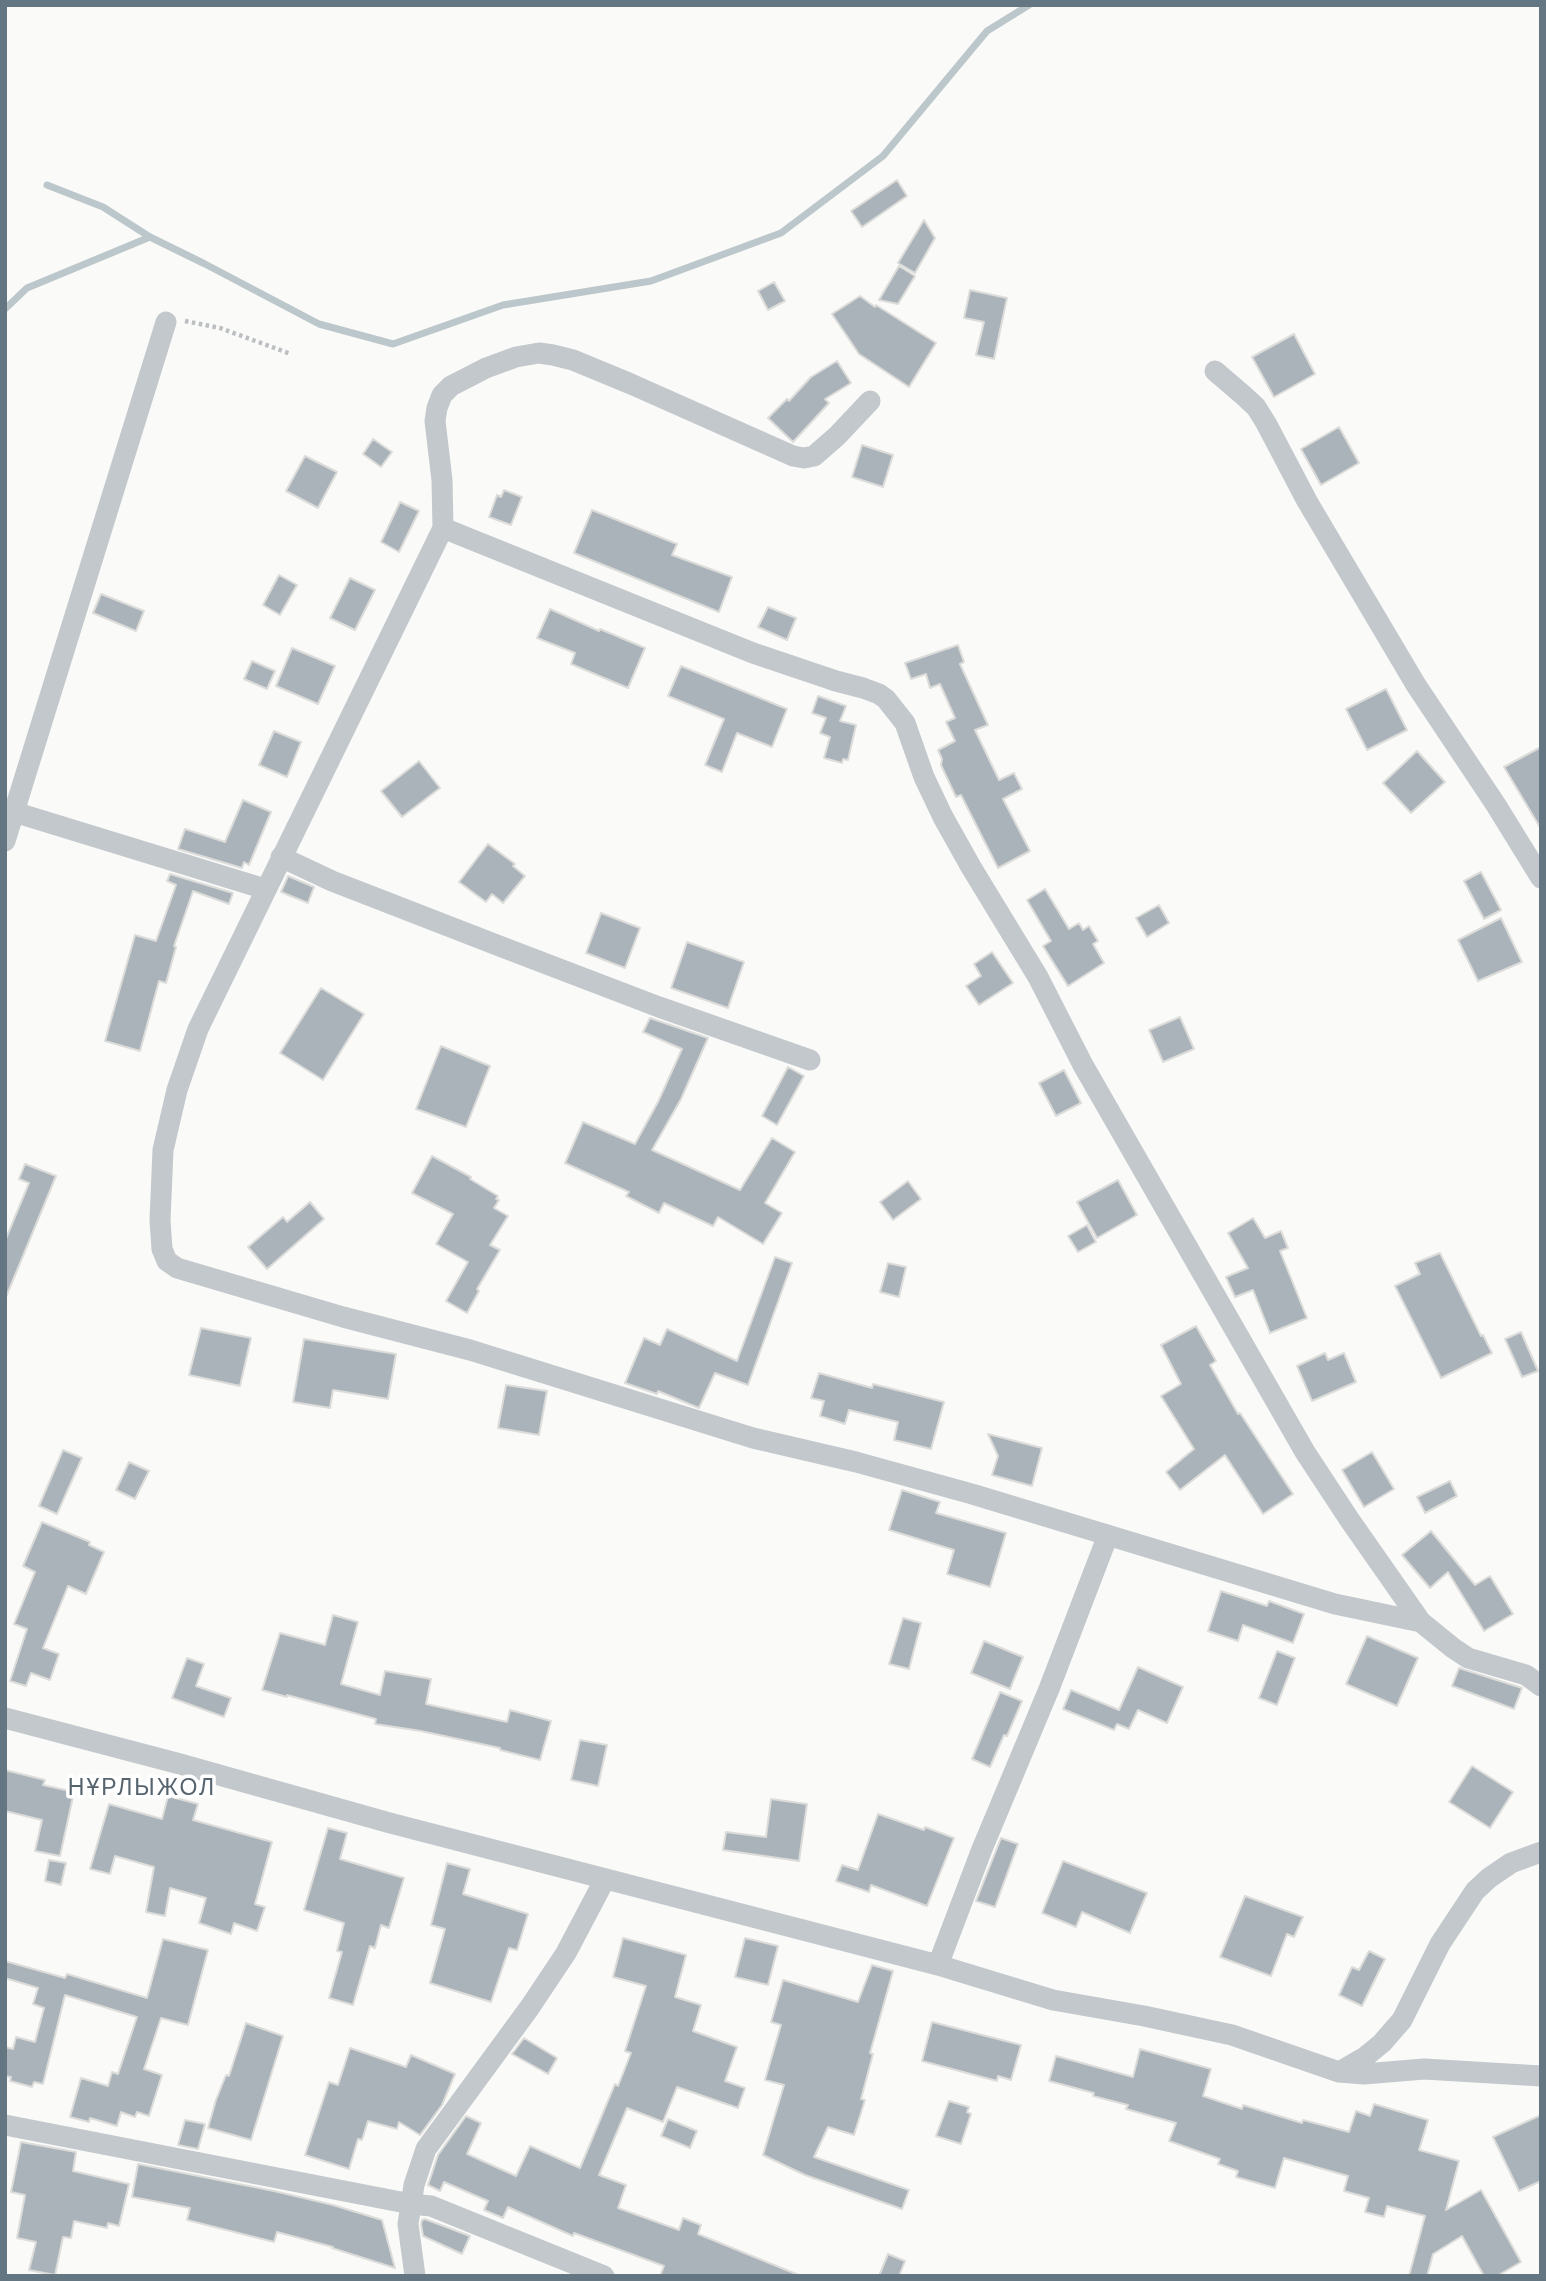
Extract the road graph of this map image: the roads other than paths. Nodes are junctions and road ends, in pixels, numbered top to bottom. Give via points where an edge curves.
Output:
1 (166, 322) road end
2 (1215, 371) dead end
3 (870, 401) dead end
4 (443, 528) junction
5 (15, 812) junction
6 (6, 836) edge
7 (281, 857) junction
8 (1541, 878) edge
9 (265, 889) junction
10 (810, 1060) dead end
11 (1108, 1535) junction
12 (1421, 1622) junction
13 (1541, 1686) edge
14 (5, 1718) edge
15 (1541, 1853) edge
16 (605, 1879) junction
17 (938, 1965) junction
18 (1339, 2072) junction
19 (1541, 2076) edge
20 (5, 2125) edge
21 (411, 2204) junction
22 (415, 2276) edge
23 (604, 2276) edge

1 - 5 street
2 - 8 street via 1266,423 1416,685
3 - 4 street via 814,456 804,458 573,360 539,353 516,357 467,377 442,396 436,421
4 - 7 street
4 - 12 street via 753,653 886,699 905,723 954,837 1038,977 1083,1065 1305,1452
5 - 6 street
5 - 9 street
7 - 9 street
7 - 10 street via 516,953
9 - 11 street via 198,1029 177,1090 163,1150 160,1220 167,1261 177,1268 470,1350 753,1438 856,1462
11 - 12 street via 1335,1604
11 - 17 street
12 - 13 street via 1468,1658 1526,1675
14 - 16 street
15 - 18 street via 1511,1863 1475,1891 1440,1944 1402,2020 1382,2043
16 - 17 street
16 - 21 street via 566,1953 426,2149
17 - 18 street via 1053,2000 1232,2035
18 - 19 street via 1424,2069
20 - 21 street
21 - 22 street via 408,2224
21 - 23 street via 431,2206

